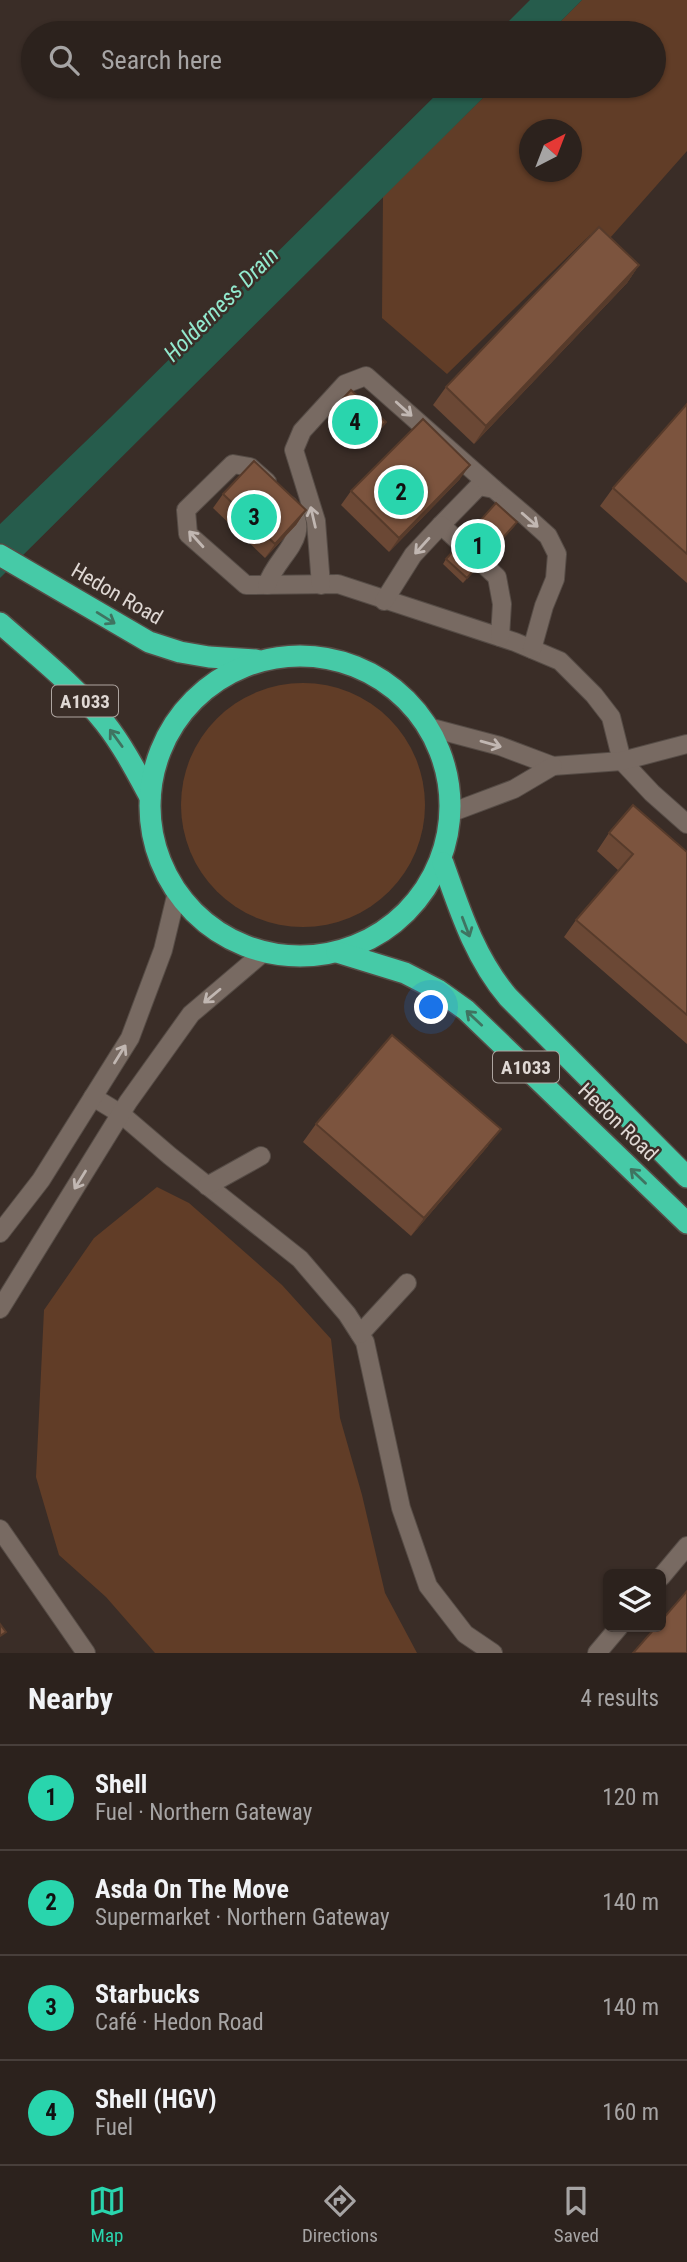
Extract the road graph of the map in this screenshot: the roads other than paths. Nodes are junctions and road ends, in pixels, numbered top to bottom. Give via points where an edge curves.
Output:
1 (494, 489) junction
2 (441, 525) junction
3 (0, 555) edge
4 (267, 585) junction
5 (321, 585) junction
6 (384, 601) junction
7 (0, 623) edge
8 (500, 637) junction
9 (532, 649) junction
10 (259, 660) junction
11 (428, 727) junction
12 (687, 744) edge
13 (622, 761) junction
14 (553, 766) junction
15 (150, 797) junction
16 (450, 813) junction
17 (687, 824) edge
18 (443, 863) junction
19 (177, 892) junction
20 (264, 952) junction
21 (337, 952) junction
22 (93, 1097) junction
23 (121, 1114) junction
24 (261, 1156) dead end
25 (687, 1177) edge
26 (207, 1186) junction
27 (687, 1223) edge
28 (0, 1233) edge
29 (407, 1283) dead end
30 (0, 1309) edge
31 (360, 1334) junction
32 (0, 1529) edge
33 (687, 1546) edge
34 (666, 1571) edge
35 (615, 1632) edge
36 (86, 1653) edge
37 (493, 1653) edge
38 (597, 1653) edge

1 - 2 street via 479,486
5 -> 1 street via 316,521 294,450 302,431 345,384 366,376
1 -> 9 street via 548,536 557,554 555,579
2 -> 6 street via 413,555
2 - 8 street via 497,577 502,604
3 -> 10 highway, Hedon Road / A1033 via 149,642 209,657
4 -> 4 street via 246,585 188,534 186,510 233,464 250,467 296,514 299,529
4 - 5 street
5 - 6 street via 338,584
6 - 8 street
15 -> 7 highway, A1033 via 104,723
8 - 9 street
9 - 13 street via 560,661 603,706 611,717
10 - 11 highway, A1033 via 302,655 355,665 406,699
10 - 15 highway, A1033 via 217,680 183,711 159,751
11 -> 14 street
11 - 16 highway, A1033 via 449,783
12 - 13 street
13 - 14 street
13 - 17 street
14 - 16 street via 514,789
15 - 19 highway, A1033 via 155,847
16 - 18 highway, A1033
18 - 21 highway, A1033 via 412,907 378,935
18 -> 25 highway, Hedon Road / A1033 via 474,947 491,978
19 - 20 highway, A1033 via 211,926
22 -> 19 street via 130,1038 163,950
20 - 21 highway, A1033 via 301,956
20 -> 23 street via 191,1014
27 -> 21 highway, Hedon Road / A1033 via 466,1010 405,973
22 - 23 street
22 - 28 street via 41,1180
23 - 26 street
23 -> 30 street
24 - 26 street
26 - 31 street via 300,1259
29 - 31 street
31 - 37 street via 401,1508 428,1586 466,1634
32 - 36 street
33 - 34 street
35 - 38 street

